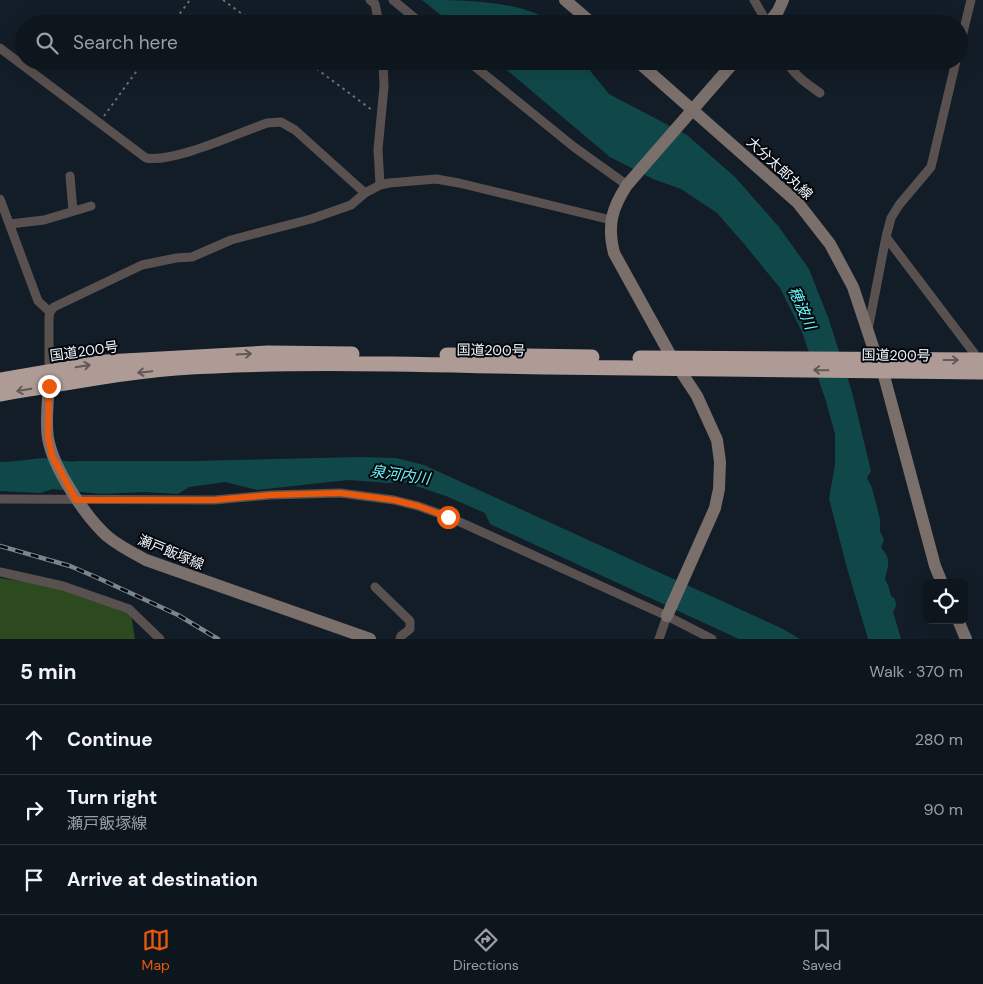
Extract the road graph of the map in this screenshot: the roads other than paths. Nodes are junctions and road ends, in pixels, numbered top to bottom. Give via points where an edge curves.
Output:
1 (370, 0) edge
2 (393, 0) edge
3 (565, 0) edge
4 (754, 0) edge
5 (783, 0) edge
6 (971, 0) edge
7 (377, 15) edge
8 (411, 15) edge
9 (582, 15) edge
10 (763, 15) edge
11 (774, 15) edge
12 (967, 15) edge
13 (0, 48) edge
14 (15, 59) edge
15 (29, 70) edge
16 (383, 70) edge
17 (479, 70) edge
18 (646, 70) edge
19 (727, 70) edge
20 (792, 70) edge
21 (954, 70) edge
22 (820, 93) dead end
23 (690, 112) junction
24 (70, 176) dead end
25 (380, 185) junction
26 (627, 185) junction
27 (365, 193) junction
28 (0, 199) edge
29 (91, 206) dead end
30 (73, 211) junction
31 (611, 220) junction
32 (10, 224) junction
33 (886, 237) junction
34 (50, 312) junction
35 (868, 330) junction
36 (978, 356) edge
37 (676, 364) junction
38 (875, 365) junction
39 (983, 372) edge
40 (49, 379) junction
41 (0, 380) edge
42 (0, 394) edge
43 (0, 499) edge
44 (76, 500) junction
45 (0, 572) edge
46 (940, 579) edge
47 (375, 587) dead end
48 (667, 616) junction
49 (960, 624) edge
50 (160, 639) edge
51 (370, 639) edge
52 (400, 639) edge
53 (659, 639) edge
54 (712, 639) edge
55 (966, 639) edge

1 - 7 street via 375,4
2 - 8 street
3 - 9 main road
4 - 10 street
5 - 11 main road
6 - 12 street
13 - 14 street
15 - 27 street via 146,158 155,160 184,153 267,123 281,122 295,130
16 - 25 street via 378,150
17 - 26 street via 574,148
18 - 23 main road, 大分太郎丸線
19 - 23 main road
20 - 22 street via 800,80
21 - 33 street via 930,167 899,205 891,218
23 - 26 main road
23 - 35 main road, 大分太郎丸線 via 798,203 830,244 853,287
24 - 30 street
25 - 27 street
25 - 31 street via 436,179
26 - 31 main road via 617,200
27 - 34 street via 351,205 231,240 192,258 142,265 54,307
28 - 32 street
29 - 30 street
30 - 32 street via 44,220
31 - 37 main road via 614,252
32 - 34 street via 38,302
33 - 35 street
33 - 36 street
34 - 40 street
35 - 38 main road, 大分太郎丸線
38 -> 36 highway, 国道200号
37 - 38 highway, 国道200号
37 - 40 highway, 国道200号 via 268,353 106,362
37 - 48 main road via 697,396 717,440 720,462 715,508
38 - 39 highway, 国道200号
38 - 46 main road, 大分太郎丸線
40 - 41 highway, 国道200号
40 -> 42 highway, 国道200号
40 - 44 main road, 瀬戸飯塚線 via 48,437 52,456
43 - 44 street
44 - 48 street via 214,500 340,493 394,500 448,517
44 - 51 main road, 瀬戸飯塚線 via 106,534 146,560
45 - 50 street via 63,586 128,610
47 - 52 street via 410,621 410,629
48 - 53 street
48 - 54 street
49 - 55 main road

